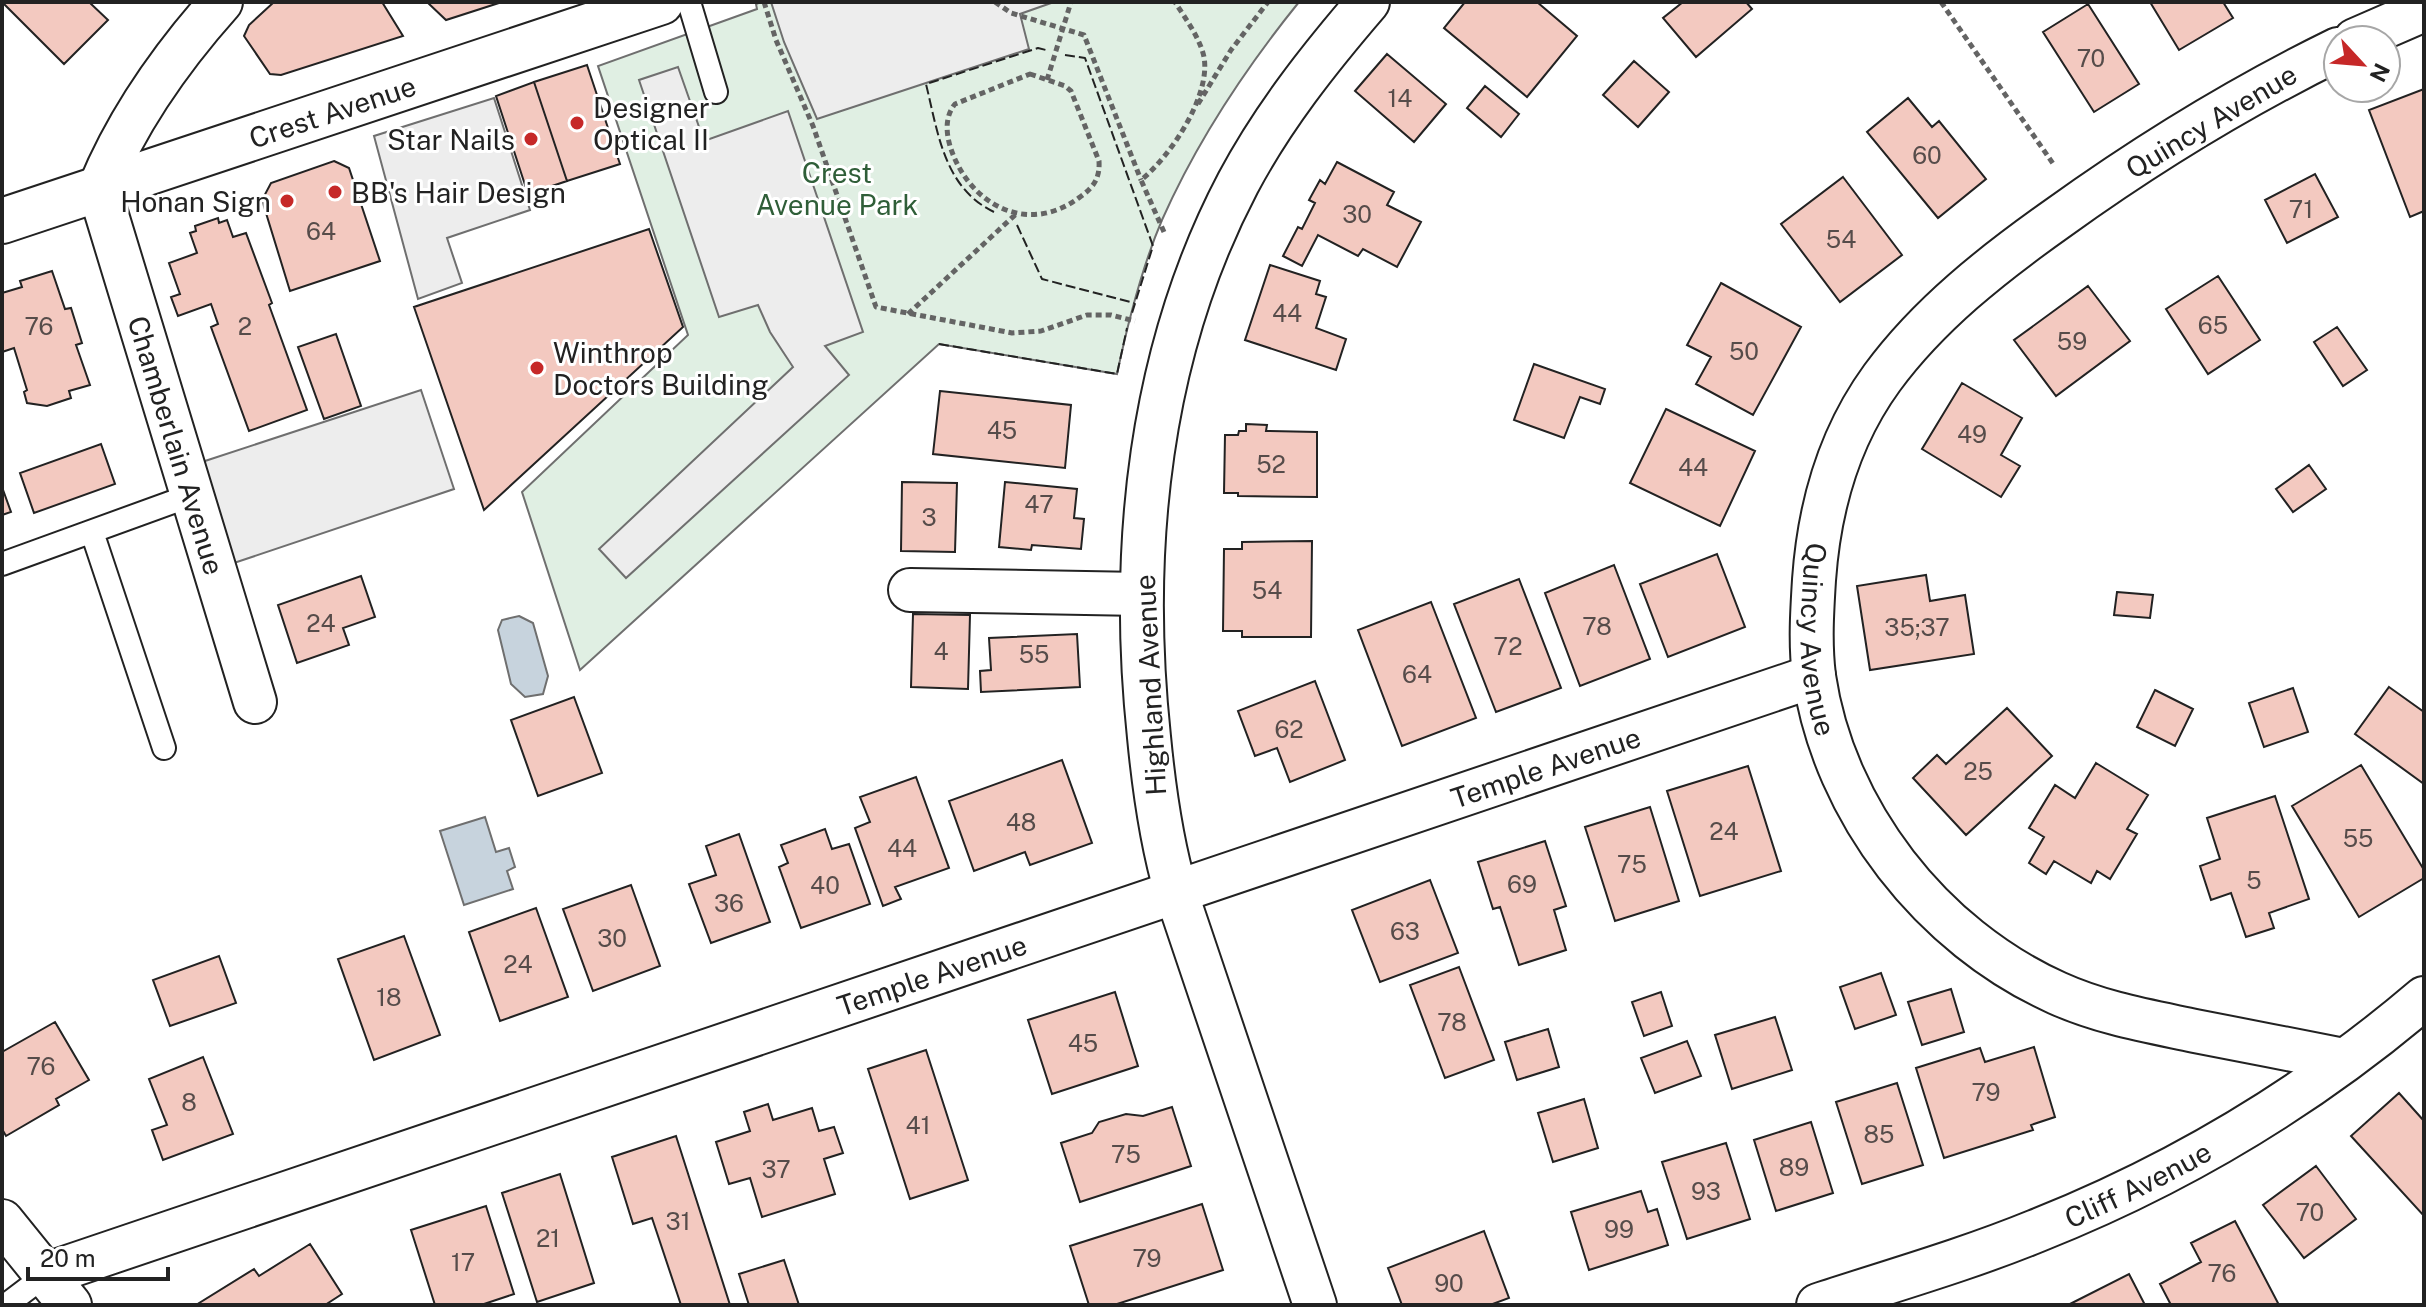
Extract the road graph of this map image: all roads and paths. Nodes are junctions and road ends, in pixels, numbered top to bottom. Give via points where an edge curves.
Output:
1 (221, 2) edge
2 (661, 2) edge
3 (689, 2) edge
4 (764, 2) edge
5 (995, 2) edge
6 (1071, 2) edge
7 (1175, 2) edge
8 (1268, 2) edge
9 (1368, 2) edge
10 (1941, 2) edge
11 (2424, 10) edge
12 (2392, 24) edge
13 (1063, 28) junction
14 (2322, 58) edge
15 (1047, 80) junction
16 (716, 92) dead end
17 (1193, 111) junction
18 (2057, 170) dead end
19 (1141, 180) junction
20 (99, 189) junction
21 (1016, 214) junction
22 (2, 221) edge
23 (1203, 259) junction
24 (908, 314) junction
25 (1177, 336) junction
26 (192, 495) junction
27 (92, 532) junction
28 (2, 564) edge
29 (910, 590) dead end
30 (1141, 594) junction
31 (1814, 676) junction
32 (255, 702) dead end
33 (164, 748) dead end
34 (1176, 892) junction
35 (2424, 998) edge
36 (2344, 1060) junction
37 (2, 1221) edge
38 (59, 1289) edge
39 (6, 1305) edge
40 (1315, 1305) edge
41 (1818, 1305) edge

1 - 20 street via 143,102
2 - 20 main road, Crest Avenue
3 - 16 lane
4 - 24 path via 876,307
5 - 13 path via 1011,13
6 - 13 path
7 - 17 path via 1204,55 1203,82
8 - 17 path
9 - 23 street, Highland Avenue via 1313,67 1266,135
10 - 18 path
11 - 12 street
13 - 15 path
13 - 19 path via 1084,35
14 - 31 street, Quincy Avenue via 2210,118 2014,249 1958,296 1897,359 1865,405 1831,484 1817,538
15 - 21 path via 1071,91 1100,173 1088,191 1058,210
15 - 21 path via 1025,75 955,104 948,116 948,137 962,176 986,199
17 - 19 path via 1158,166
19 - 23 path via 1169,242
20 - 22 main road, Crest Avenue
20 - 26 street, Chamberlain Avenue
21 - 24 path
23 - 25 street, Highland Avenue
24 - 25 path via 1012,333 1041,331 1096,314
25 - 30 street, Highland Avenue via 1154,440
26 - 27 lane
26 - 32 street, Chamberlain Avenue
27 - 28 lane
27 - 33 lane
29 - 30 street
30 - 34 street, Highland Avenue via 1153,773
31 - 34 street, Temple Avenue
31 - 36 street, Quincy Avenue via 1835,751 1869,826 1923,898 1971,940 2024,976 2086,1005
34 - 38 street, Temple Avenue
34 - 40 street, Highland Avenue
35 - 36 street, Cliff Avenue
36 - 41 street, Cliff Avenue via 2190,1159 2111,1199 1994,1247
37 - 38 street
38 - 39 lane

